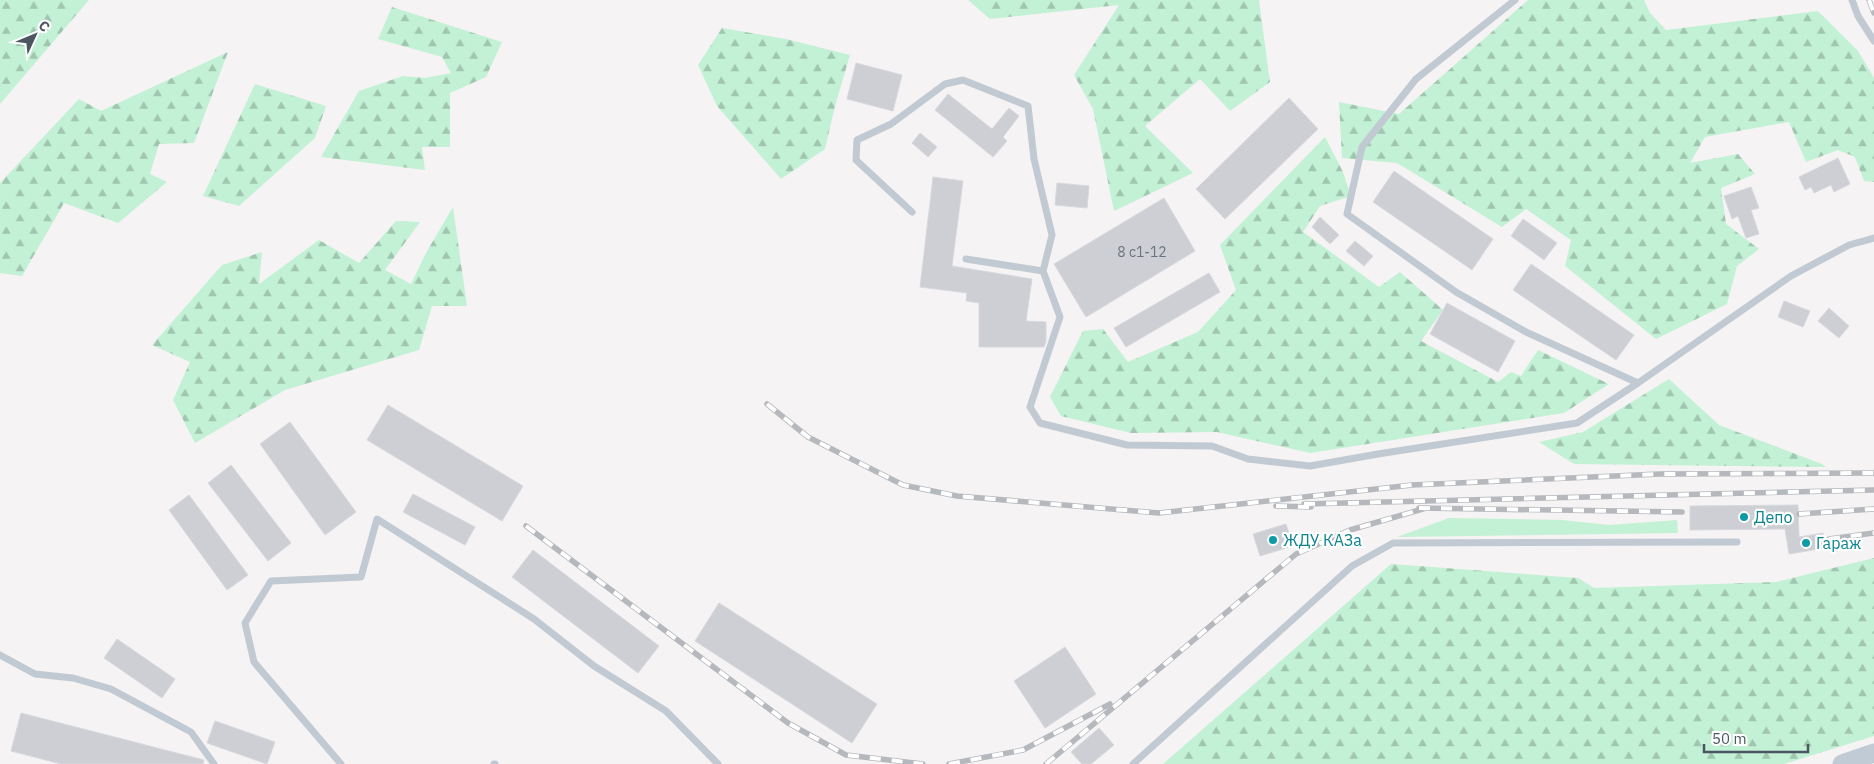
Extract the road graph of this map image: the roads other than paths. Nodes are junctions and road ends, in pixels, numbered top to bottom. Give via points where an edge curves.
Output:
1 (1516, 0) edge
2 (1852, 0) edge
3 (1874, 41) edge
4 (912, 212) dead end
5 (1874, 238) edge
6 (966, 259) dead end
7 (1043, 271) junction
8 (1638, 383) junction
9 (1737, 542) dead end
10 (0, 655) edge
11 (1874, 754) edge
12 (214, 764) edge
13 (341, 764) edge
14 (718, 764) edge
15 (1133, 764) edge
16 (1842, 764) edge

1 - 8 lane via 1416,79 1362,147 1347,214 1456,292 1526,332
2 - 3 lane
4 - 7 lane via 856,160 857,140 891,124 945,84 963,80 1028,106 1034,159 1052,235
5 - 8 lane via 1849,245 1791,276
6 - 7 lane
7 - 8 lane via 1060,318 1030,406 1040,423 1127,445 1212,446 1248,459 1310,466 1577,423
9 - 15 lane via 1392,543 1352,566
10 - 12 lane via 35,674 73,678 111,689 191,732
11 - 16 main road
13 - 14 lane via 254,662 245,623 271,581 360,577 377,519 534,620 594,666 666,711

